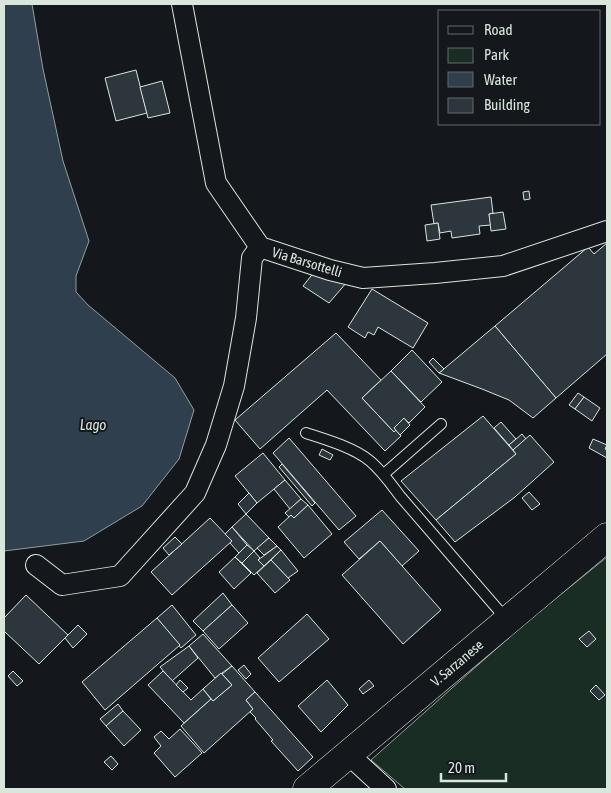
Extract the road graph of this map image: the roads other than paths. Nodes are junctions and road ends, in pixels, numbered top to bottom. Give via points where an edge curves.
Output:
1 (182, 4) edge
2 (607, 231) edge
3 (260, 247) junction
4 (441, 424) dead end
5 (306, 433) dead end
6 (384, 474) junction
7 (607, 537) edge
8 (36, 566) dead end
9 (508, 621) junction
10 (348, 754) junction
11 (306, 789) edge
12 (386, 789) edge

1 - 3 street, Via Barsottelli via 216,184
2 - 3 street, Via Barsottelli via 503,266 363,278
3 - 8 street via 252,258 234,386 216,445 195,493 120,576 62,585
4 - 6 lane
5 - 6 lane via 332,441 368,459
6 - 9 lane
7 - 9 main road, V. Sarzanese
9 - 10 main road, V. Sarzanese
10 - 11 main road, V. Sarzanese
10 - 12 street

